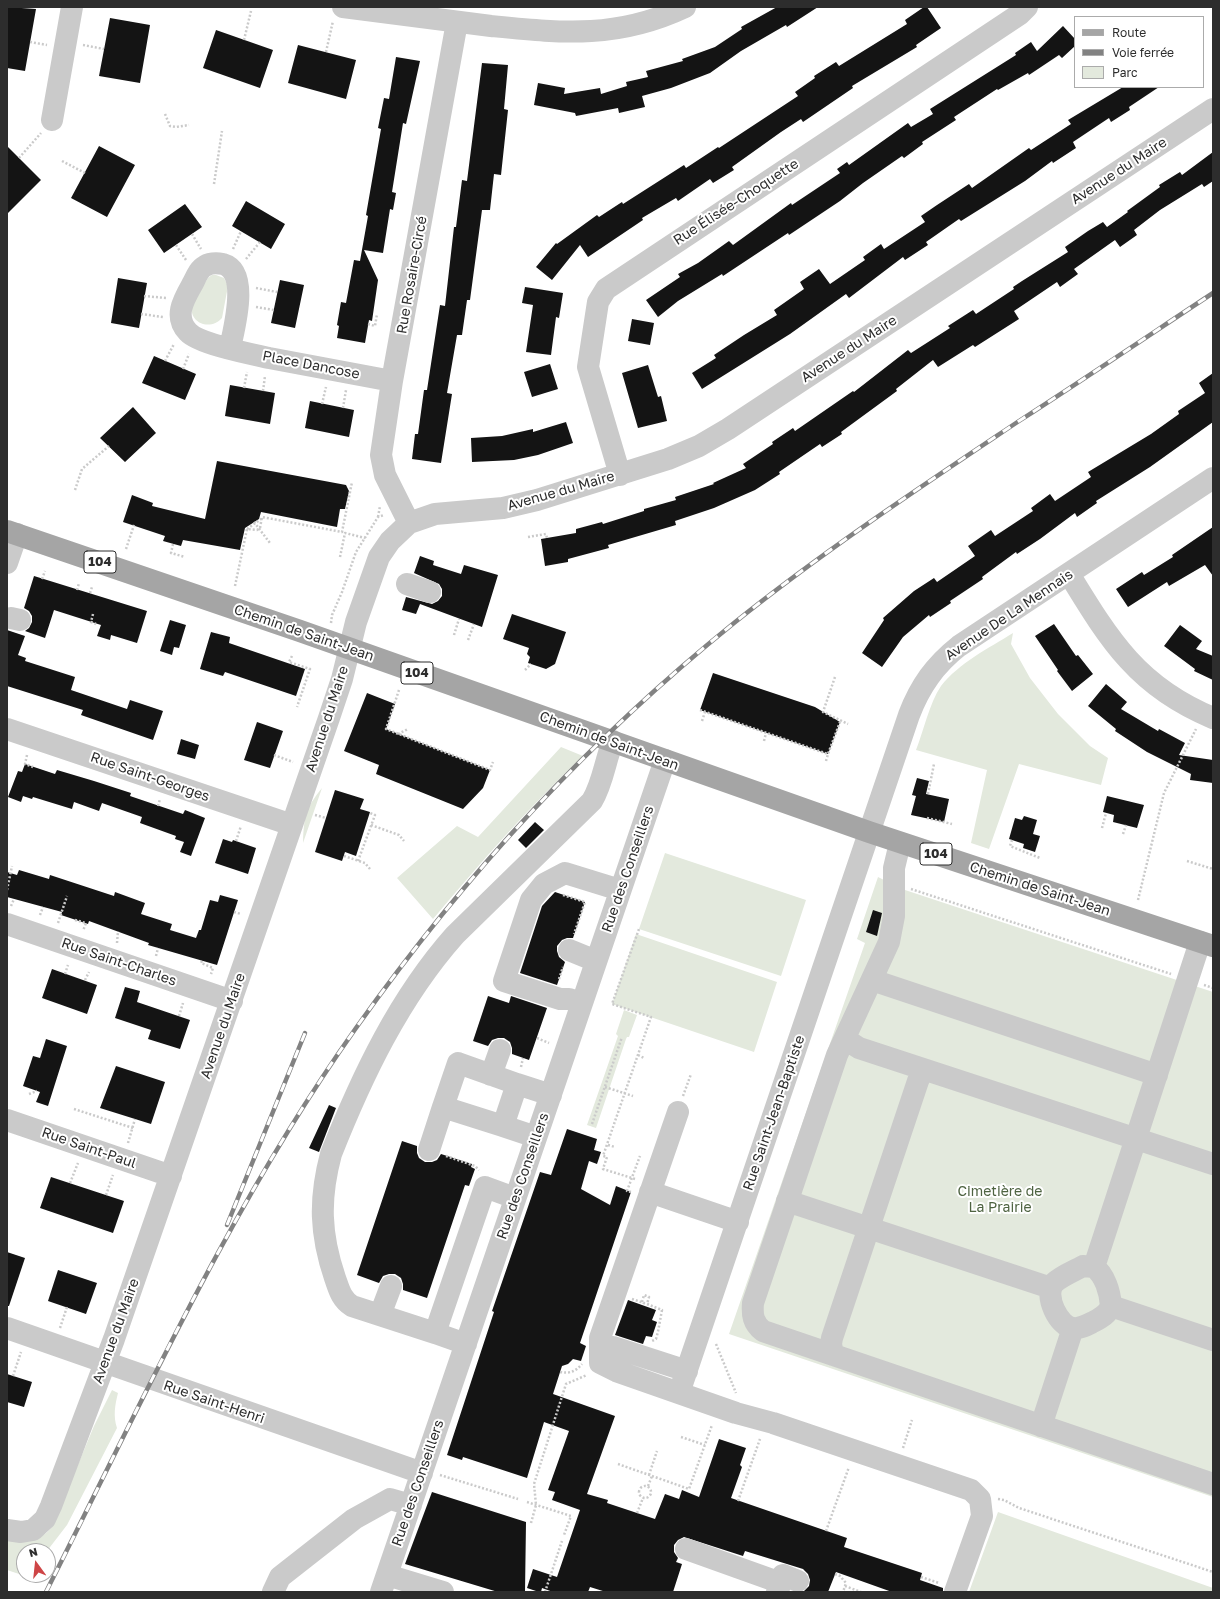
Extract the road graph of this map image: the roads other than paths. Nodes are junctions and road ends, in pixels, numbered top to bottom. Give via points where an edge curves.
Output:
1 (72, 7) edge
2 (685, 7) edge
3 (1027, 7) edge
4 (338, 14) edge
5 (457, 22) junction
6 (1213, 109) edge
7 (52, 120) road end
8 (230, 348) dead end
9 (392, 381) junction
10 (620, 475) junction
11 (1213, 478) edge
12 (409, 524) junction
13 (12, 532) edge
14 (7, 563) edge
15 (1069, 574) junction
16 (407, 584) dead end
17 (430, 592) dead end
18 (349, 648) junction
19 (1205, 722) edge
20 (7, 729) edge
21 (613, 741) junction
22 (665, 760) junction
23 (292, 825) junction
24 (869, 832) junction
25 (900, 843) junction
26 (620, 890) junction
27 (7, 924) edge
28 (1207, 944) edge
29 (569, 950) road end
30 (596, 961) junction
31 (872, 980) junction
32 (569, 997) junction
33 (232, 1000) junction
34 (844, 1039) junction
35 (500, 1050) dead end
36 (923, 1070) junction
37 (491, 1075) junction
38 (1157, 1075) junction
39 (517, 1084) junction
40 (551, 1095) junction
41 (443, 1107) junction
42 (678, 1112) road end
43 (7, 1120) edge
44 (503, 1126) junction
45 (536, 1137) junction
46 (1136, 1139) junction
47 (429, 1150) road end
48 (1213, 1164) edge
49 (171, 1176) junction
50 (644, 1186) junction
51 (515, 1198) junction
52 (788, 1201) junction
53 (738, 1222) junction
54 (869, 1228) junction
55 (1094, 1267) junction
56 (391, 1286) dead end
57 (1051, 1288) junction
58 (1111, 1306) junction
59 (380, 1315) junction
60 (7, 1328) edge
61 (1072, 1328) junction
62 (435, 1333) junction
63 (1213, 1340) edge
64 (466, 1344) junction
65 (601, 1348) junction
66 (833, 1355) junction
67 (105, 1362) junction
68 (687, 1371) junction
69 (679, 1393) junction
70 (1041, 1426) junction
71 (428, 1474) junction
72 (1213, 1484) edge
73 (411, 1505) junction
74 (7, 1530) edge
75 (686, 1549) dead end
76 (384, 1583) edge
77 (785, 1585) edge
78 (275, 1587) edge
79 (948, 1588) edge
80 (258, 1592) edge
81 (443, 1592) edge

1 - 7 street
2 - 5 street via 642,23 598,32 557,32
3 - 10 street, Rue Élisée-Choquette via 606,289 598,302 588,367
4 - 5 street
5 - 9 street, Rue Rosaire-Circé
6 - 10 street, Avenue du Maire via 728,429 684,453
8 - 9 street, Place Dancose via 269,358
9 - 12 street, Rue Rosaire-Circé via 383,436 382,464
10 - 12 street, Avenue du Maire via 520,505 446,512 429,515
11 - 15 street, Avenue De La Mennais
12 - 18 street, Avenue du Maire via 390,541 381,554
13 - 14 street
13 - 18 main road, Chemin de Saint-Jean / 104
15 - 19 street via 1112,641 1142,675
15 - 24 street, Avenue De La Mennais via 959,646 930,674 909,714
16 - 17 street
18 - 21 main road, Chemin de Saint-Jean / 104
18 - 23 street, Avenue du Maire via 340,684
20 - 23 street, Rue Saint-Georges
21 - 22 main road, Chemin de Saint-Jean / 104
21 - 59 street via 600,785 592,801 455,935 425,971 376,1052 341,1129 327,1168 322,1209 322,1229 327,1253 343,1298 352,1306
22 - 24 main road, Chemin de Saint-Jean / 104
22 - 26 street, Rue des Conseillers
23 - 33 street, Avenue du Maire
24 - 25 main road, Chemin de Saint-Jean / 104
24 - 53 street, Rue Saint-Jean-Baptiste
25 - 28 main road, Chemin de Saint-Jean / 104
25 - 31 street via 894,868 893,926 889,942
26 - 30 street, Rue des Conseillers
26 - 32 street via 565,872 544,884 532,900 504,981 560,999
27 - 33 street, Rue Saint-Charles
28 - 38 street
29 - 30 street
30 - 32 street, Rue des Conseillers
31 - 34 street
31 - 38 street
32 - 40 street, Rue des Conseillers
33 - 49 street, Avenue du Maire
34 - 36 street via 859,1048
34 - 52 street
35 - 37 street
36 - 46 street
36 - 54 street
37 - 39 street
37 - 41 street via 458,1063
38 - 46 street
39 - 40 street
39 - 44 street
40 - 45 street, Rue des Conseillers
41 - 44 street
41 - 47 street
42 - 50 street
43 - 49 street, Rue Saint-Paul
44 - 45 street
45 - 51 street, Rue des Conseillers
46 - 48 street
46 - 55 street
49 - 67 street, Avenue du Maire
50 - 53 street
50 - 65 street via 600,1338
51 - 62 street via 485,1187
51 - 64 street, Rue des Conseillers
52 - 54 street
52 - 66 street via 753,1304 754,1320 763,1331
53 - 68 street, Rue Saint-Jean-Baptiste
54 - 57 street
54 - 66 street via 832,1338
55 - 57 street via 1083,1266 1056,1281
55 - 58 street via 1102,1274
56 - 59 street
57 - 61 street via 1050,1300 1055,1311 1068,1327
58 - 61 street via 1102,1317 1085,1326
58 - 63 street
59 - 62 street
60 - 67 street, Rue Saint-Henri
61 - 70 street
62 - 64 street
64 - 71 street, Rue des Conseillers
65 - 68 street via 613,1347
65 - 69 street via 601,1364
66 - 70 street
67 - 71 street, Rue Saint-Henri via 207,1400
67 - 74 street, Avenue du Maire via 48,1513 41,1524 30,1531
68 - 69 street, Rue Saint-Jean-Baptiste
69 - 79 street via 971,1490 980,1499 982,1516
70 - 72 street
71 - 73 street, Rue des Conseillers
73 - 76 street, Rue des Conseillers
73 - 78 street via 390,1499 378,1504 354,1519 280,1577
75 - 77 street
76 - 81 street
78 - 80 street via 272,1581

